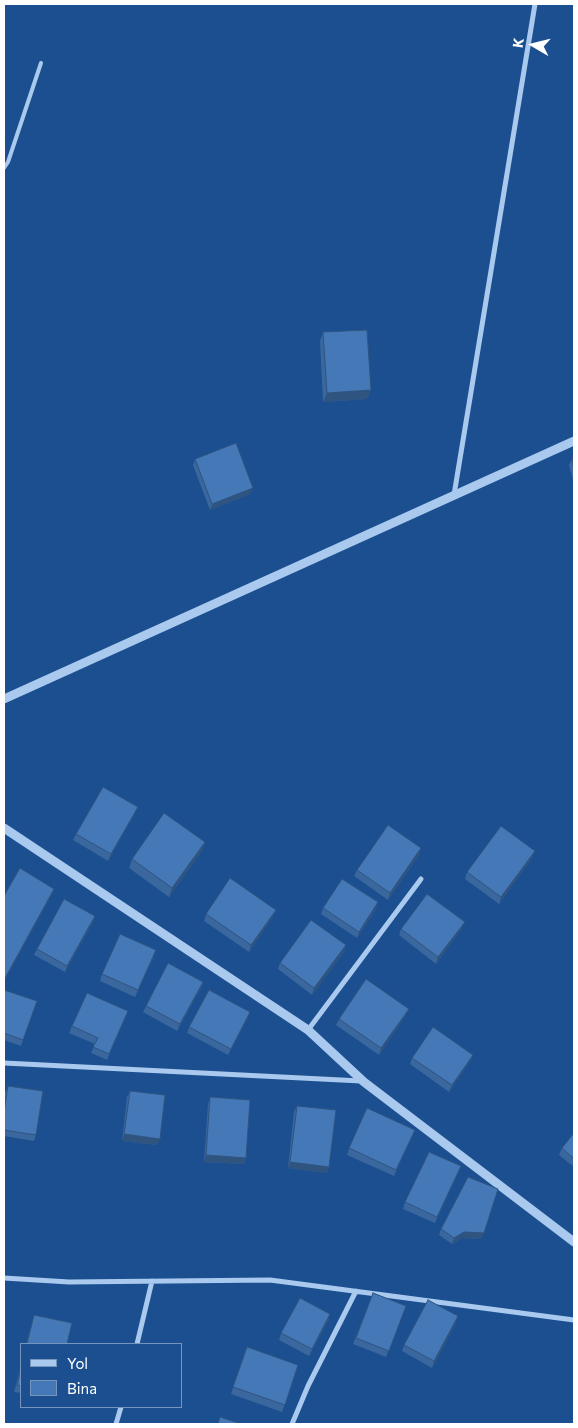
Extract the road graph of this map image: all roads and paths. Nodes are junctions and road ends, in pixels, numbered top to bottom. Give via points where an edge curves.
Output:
1 (534, 4) edge
2 (41, 63) dead end
3 (4, 168) edge
4 (574, 441) edge
5 (454, 496) junction
6 (4, 699) edge
7 (4, 828) edge
8 (421, 879) dead end
9 (308, 1030) junction
10 (4, 1062) edge
11 (364, 1082) junction
12 (574, 1242) edge
13 (4, 1278) edge
14 (152, 1281) junction
15 (356, 1291) junction
16 (574, 1320) edge
17 (137, 1343) edge
18 (121, 1408) edge
19 (116, 1424) edge
20 (292, 1424) edge

1 - 5 street
2 - 3 lane
4 - 5 street
5 - 6 street
7 - 9 street
8 - 9 street
9 - 11 street
10 - 11 street
11 - 12 street
13 - 14 street via 69,1282
14 - 15 street via 270,1280
14 - 17 street
15 - 16 street
15 - 20 street
18 - 19 street

